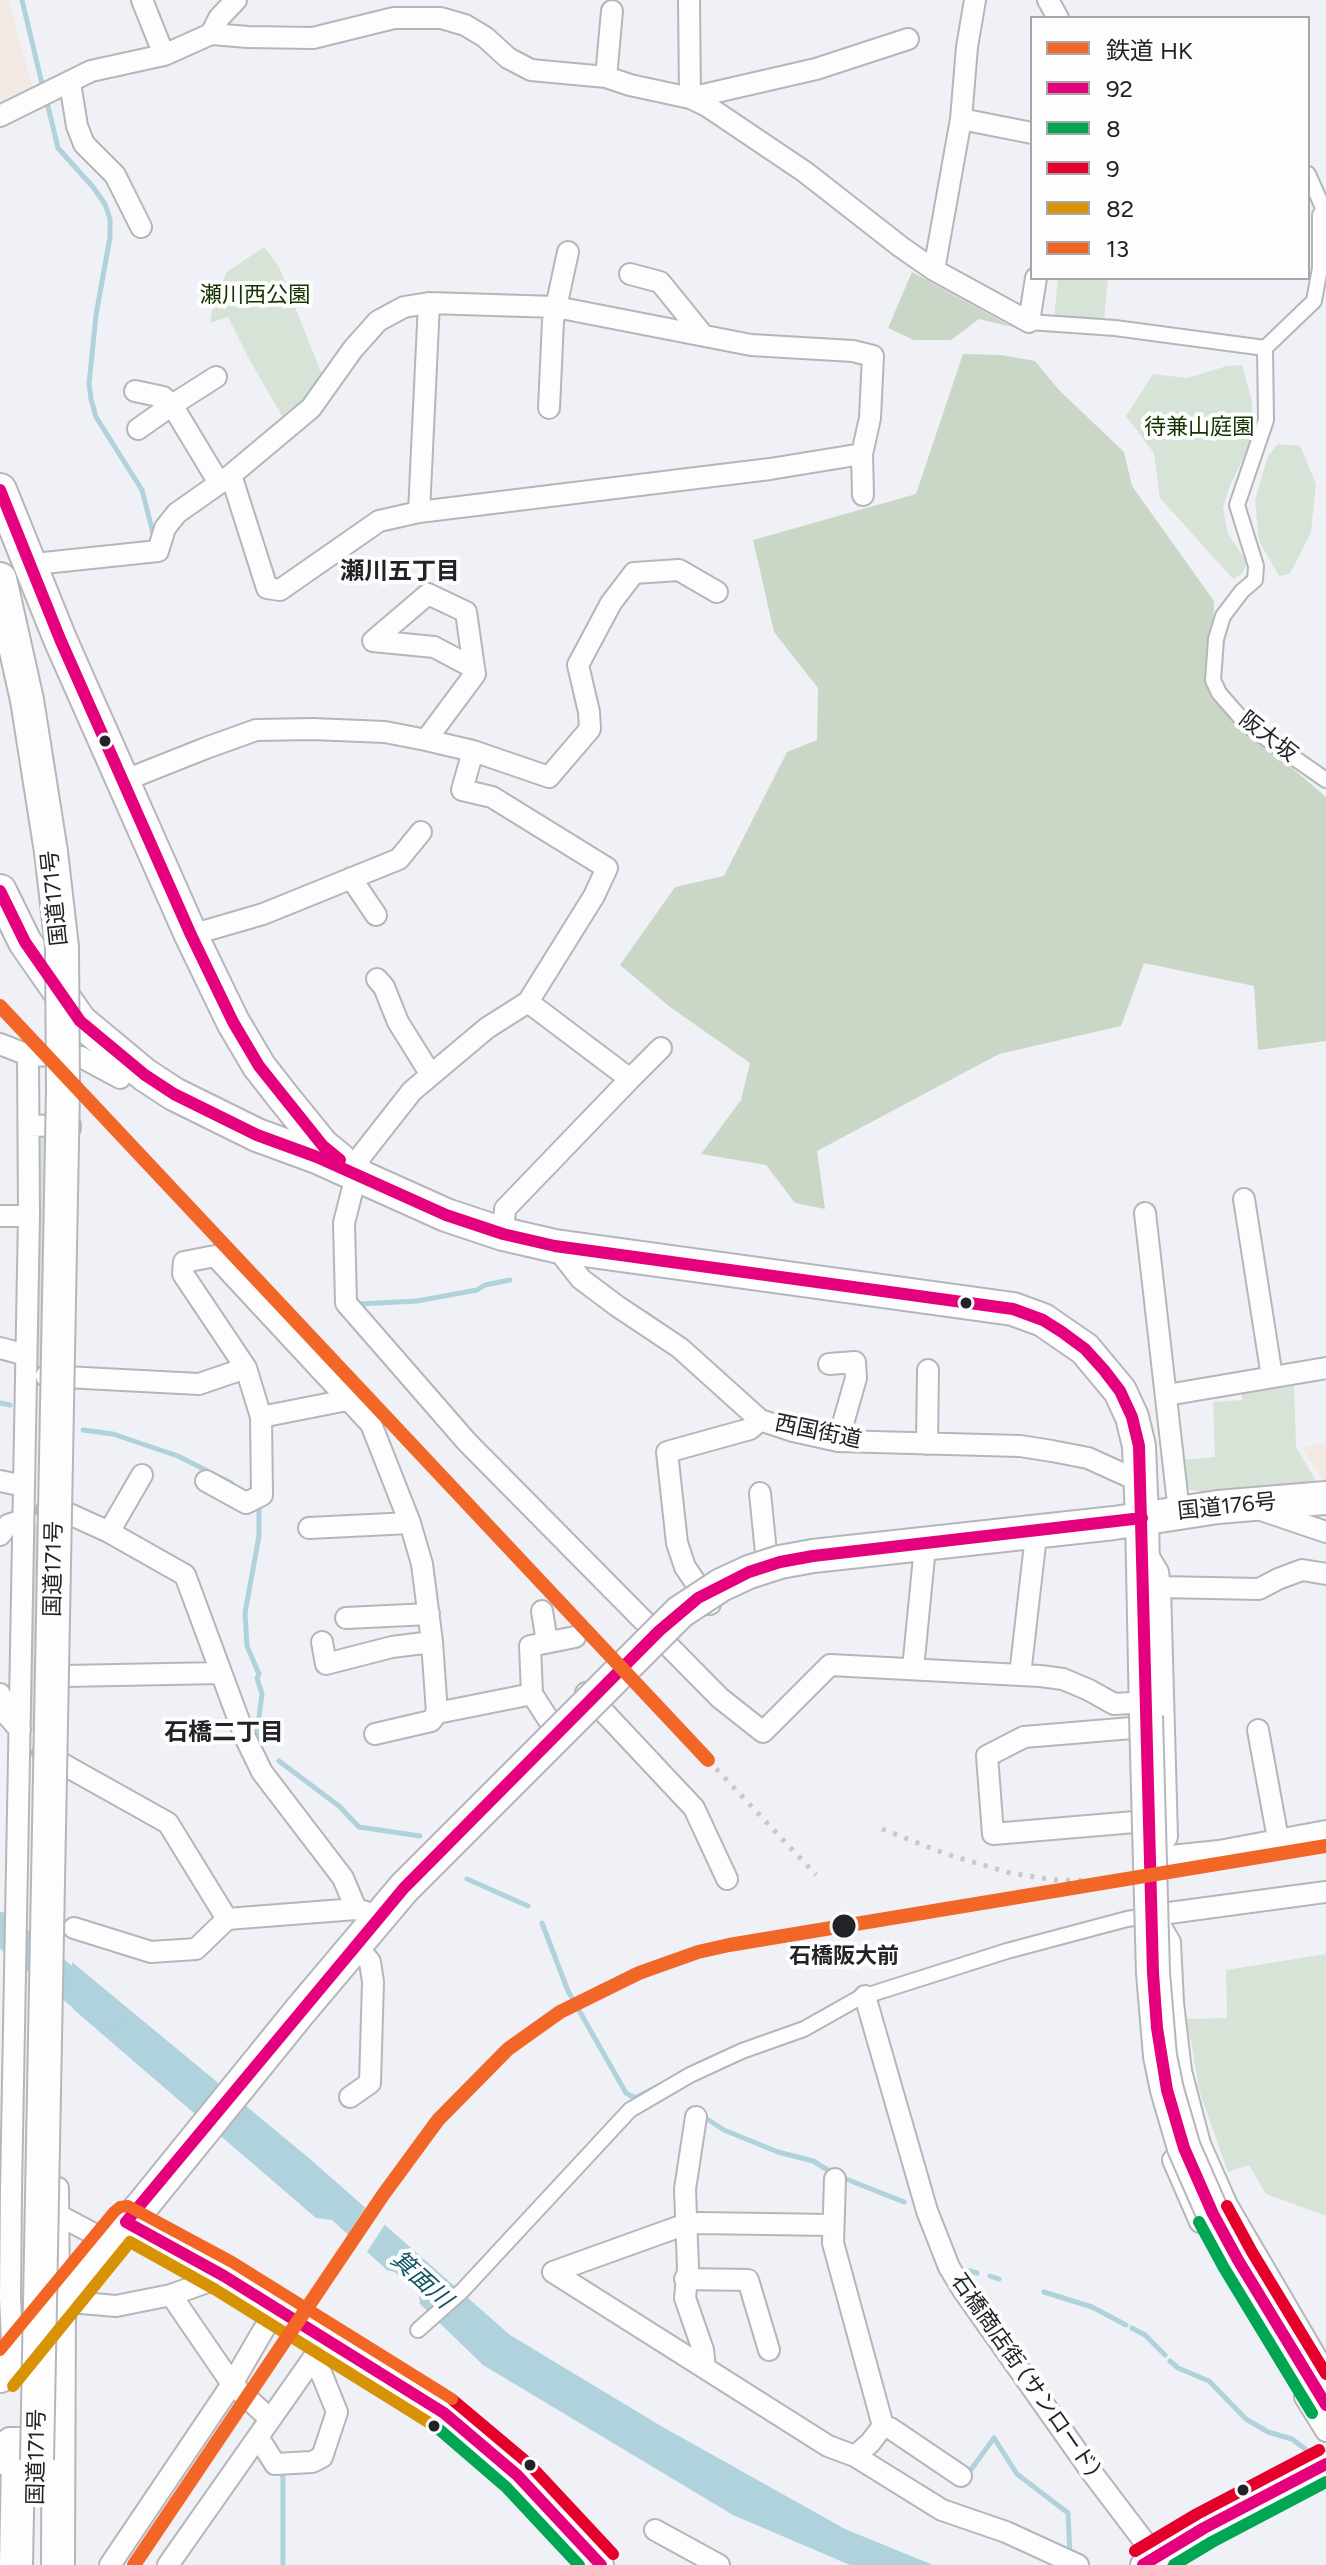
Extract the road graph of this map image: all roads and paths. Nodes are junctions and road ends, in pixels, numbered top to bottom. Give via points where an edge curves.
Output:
1 (142, 0) edge
2 (236, 0) edge
3 (689, 0) edge
4 (975, 0) edge
5 (398, 9) edge
6 (612, 11) dead end
7 (211, 34) junction
8 (908, 39) dead end
9 (164, 55) junction
10 (606, 77) junction
11 (55, 90) junction
12 (690, 98) junction
13 (0, 116) edge
14 (961, 119) junction
15 (1030, 133) edge
16 (1310, 178) edge
17 (1325, 208) edge
18 (141, 227) dead end
19 (568, 252) dead end
20 (934, 270) junction
21 (630, 274) dead end
22 (1036, 280) edge
23 (429, 303) junction
24 (556, 307) junction
25 (1029, 322) junction
26 (703, 335) junction
27 (1265, 348) junction
28 (216, 377) dead end
29 (135, 391) dead end
30 (172, 405) junction
31 (549, 408) dead end
32 (138, 429) dead end
33 (862, 454) junction
34 (225, 479) junction
35 (0, 490) edge
36 (863, 495) dead end
37 (419, 512) junction
38 (32, 567) junction
39 (0, 579) edge
40 (717, 592) dead end
41 (474, 668) junction
42 (0, 670) edge
43 (426, 740) junction
44 (473, 751) junction
45 (1326, 780) edge
46 (123, 781) junction
47 (421, 832) dead end
48 (40, 853) junction
49 (351, 878) junction
50 (0, 891) edge
51 (376, 915) dead end
52 (191, 935) junction
53 (377, 979) dead end
54 (528, 1002) junction
55 (0, 1044) edge
56 (661, 1048) dead end
57 (28, 1055) junction
58 (119, 1066) junction
59 (431, 1075) junction
60 (630, 1079) junction
61 (284, 1098) junction
62 (29, 1126) junction
63 (257, 1135) junction
64 (357, 1174) junction
65 (1244, 1199) dead end
66 (1145, 1213) dead end
67 (0, 1216) edge
68 (29, 1216) junction
69 (503, 1234) junction
70 (555, 1246) junction
71 (0, 1348) edge
72 (829, 1364) dead end
73 (26, 1365) junction
74 (246, 1368) junction
75 (1326, 1368) edge
76 (928, 1370) dead end
77 (69, 1377) junction
78 (1272, 1377) junction
79 (1167, 1395) junction
80 (347, 1400) junction
81 (261, 1417) junction
82 (760, 1420) junction
83 (840, 1435) junction
84 (927, 1438) junction
85 (142, 1475) dead end
86 (0, 1481) edge
87 (206, 1481) dead end
88 (1141, 1482) junction
89 (24, 1486) junction
90 (760, 1493) dead end
91 (1326, 1498) edge
92 (1245, 1504) junction
93 (65, 1512) junction
94 (1179, 1512) junction
95 (23, 1514) junction
96 (410, 1523) junction
97 (1075, 1526) junction
98 (309, 1528) dead end
99 (109, 1532) junction
100 (1326, 1532) edge
101 (1142, 1533) junction
102 (0, 1535) edge
103 (1035, 1544) junction
104 (761, 1555) junction
105 (924, 1557) junction
106 (1326, 1574) edge
107 (766, 1583) junction
108 (696, 1585) junction
109 (1160, 1587) junction
110 (713, 1607) junction
111 (542, 1611) dead end
112 (429, 1614) junction
113 (346, 1618) dead end
114 (646, 1625) junction
115 (575, 1637) dead end
116 (322, 1642) dead end
117 (432, 1642) junction
118 (547, 1642) junction
119 (668, 1643) junction
120 (913, 1669) junction
121 (220, 1673) junction
122 (1020, 1675) junction
123 (64, 1676) junction
124 (21, 1681) junction
125 (0, 1685) edge
126 (582, 1689) junction
127 (0, 1694) edge
128 (532, 1694) junction
129 (566, 1705) junction
130 (601, 1709) junction
131 (437, 1713) junction
132 (1137, 1716) junction
133 (586, 1725) junction
134 (544, 1729) junction
135 (1258, 1730) dead end
136 (20, 1734) junction
137 (375, 1734) dead end
138 (556, 1757) junction
139 (63, 1766) junction
140 (488, 1785) junction
141 (9, 1805) edge
142 (508, 1805) junction
143 (1135, 1822) junction
144 (1326, 1831) edge
145 (1278, 1839) junction
146 (1154, 1855) junction
147 (434, 1859) junction
148 (727, 1879) dead end
149 (1326, 1892) edge
150 (361, 1910) junction
151 (1154, 1915) junction
152 (227, 1919) junction
153 (67, 1935) junction
154 (365, 1956) junction
155 (862, 1997) junction
156 (1178, 2049) junction
157 (1147, 2055) junction
158 (239, 2088) junction
159 (350, 2097) dead end
160 (696, 2117) dead end
161 (835, 2179) dead end
162 (5, 2187) edge
163 (58, 2215) junction
164 (686, 2225) junction
165 (832, 2225) junction
166 (117, 2232) junction
167 (224, 2276) junction
168 (685, 2279) junction
169 (171, 2295) junction
170 (6, 2300) edge
171 (51, 2311) junction
172 (423, 2326) dead end
173 (264, 2329) dead end
174 (326, 2340) junction
175 (769, 2350) dead end
176 (312, 2360) junction
177 (705, 2368) junction
178 (1326, 2374) edge
179 (0, 2375) edge
180 (232, 2384) junction
181 (1326, 2405) edge
182 (270, 2419) junction
183 (883, 2426) junction
184 (1326, 2431) edge
185 (258, 2437) junction
186 (855, 2456) junction
187 (28, 2461) edge
188 (1326, 2464) edge
189 (961, 2476) dead end
190 (655, 2530) dead end
191 (1150, 2561) edge
192 (16, 2565) edge
193 (36, 2565) edge
194 (58, 2565) edge
195 (110, 2565) edge
196 (168, 2565) edge
197 (601, 2565) edge
198 (719, 2565) edge
199 (1078, 2565) edge

1 - 9 street
2 - 7 street
3 - 12 street
4 - 14 street
5 - 7 street via 313,38
5 - 10 street via 465,25 531,70
6 - 10 street
7 - 9 street
8 - 12 street via 816,69
9 - 11 street via 91,71
10 - 12 street
11 - 13 street
11 - 18 street via 84,144 115,175
12 - 20 street via 805,172
14 - 15 street
14 - 20 street
16 - 17 street
17 - 27 street via 1320,215 1314,301
19 - 24 street
20 - 25 street
21 - 26 street via 660,282
22 - 25 street
23 - 24 street
23 - 34 street via 404,307 378,321 311,408
23 - 37 street
24 - 26 street
24 - 31 street
25 - 27 street
26 - 33 street via 751,345 873,356
27 - 45 street, 阪大坂 via 1266,420 1237,505 1256,566 1255,580 1223,616 1213,680 1247,725
28 - 30 street
29 - 30 street via 163,397
30 - 32 street
30 - 34 street
33 - 36 street
33 - 37 street
34 - 37 street via 267,588 280,590 379,521
34 - 38 street via 177,513 165,528 158,551
35 - 38 main road
38 - 46 main road
39 - 48 main road, 国道171号 via 27,700
40 - 44 street via 679,570 634,573 611,603 578,665 590,729 549,777
41 - 41 street via 466,612 428,594 373,641 434,647
41 - 43 street via 475,674
42 - 48 main road, 国道171号
43 - 44 street
43 - 46 street via 385,732 256,730
44 - 54 street via 462,790 492,797 607,868
46 - 52 main road
47 - 49 street via 399,859
48 - 187 main road, 国道171号 via 43,1087
49 - 51 street
49 - 52 street via 263,914
50 - 58 main road via 25,942
52 - 61 main road via 233,1022
53 - 59 street
54 - 59 street
54 - 60 street
55 - 57 street
56 - 60 street
57 - 58 street via 81,1057
57 - 62 street
58 - 63 main road
59 - 64 street via 361,1156
60 - 69 street via 505,1209
61 - 63 main road via 284,1115 271,1130
61 - 64 main road via 323,1146
62 - 68 street
62 - 77 street via 70,1125
63 - 64 main road
64 - 69 main road via 446,1215
64 - 114 street via 344,1223 346,1303 467,1442
65 - 78 street
66 - 79 street
67 - 68 street
68 - 73 street
69 - 70 main road
70 - 82 street, 西国街道 via 581,1279 680,1348
70 - 88 main road via 1013,1309 1043,1320 1085,1349 1120,1391 1139,1446
71 - 73 street
72 - 83 street via 855,1362 856,1378
73 - 77 street
73 - 89 street
74 - 77 street via 199,1384
74 - 80 street via 183,1274 184,1262 215,1256
74 - 81 street
75 - 78 street
76 - 84 street
77 - 93 street
78 - 79 street
79 - 94 street
80 - 81 street
80 - 96 street via 371,1424
81 - 87 street via 262,1495 246,1503
82 - 83 street, 西国街道 via 793,1431
82 - 108 street via 750,1429 667,1452 677,1543
83 - 84 street, 西国街道
84 - 88 street, 西国街道 via 1088,1458
85 - 99 street
86 - 89 street
88 - 101 main road
89 - 95 street
90 - 104 street
91 - 92 main road, 国道176号
92 - 94 main road, 国道176号
92 - 100 street
93 - 95 street
93 - 99 street
93 - 123 street
94 - 101 main road, 国道176号
95 - 102 street
95 - 124 street
96 - 98 street
96 - 112 street
97 - 101 main road, 国道176号
97 - 103 street via 1052,1542
97 - 104 street via 1049,1520 1004,1521 803,1544
97 - 147 main road, 国道176号, bridge via 813,1556 780,1562 721,1585 680,1612
99 - 121 street via 185,1575
101 - 109 street
101 - 132 main road
103 - 105 street
103 - 122 street
104 - 107 street
104 - 108 street
105 - 107 street via 806,1571
105 - 120 street
106 - 109 street via 1302,1570 1259,1589
107 - 110 street
108 - 110 street
108 - 114 street
109 - 146 street via 1167,1837
110 - 119 street
111 - 118 street
112 - 113 street
112 - 117 street
114 - 119 street
114 - 126 street
115 - 118 street
116 - 117 street via 326,1664
117 - 131 street
118 - 128 street via 530,1646
119 - 120 street via 720,1698 763,1732 830,1665
119 - 130 street
120 - 122 street
121 - 123 street
121 - 150 street via 262,1772 343,1878
122 - 132 street via 1063,1679
123 - 139 street
124 - 125 street
124 - 136 street
126 - 129 street
126 - 130 street
127 - 136 street
128 - 131 street
128 - 134 street
129 - 133 street
129 - 134 street
130 - 133 street
130 - 148 street via 694,1808
131 - 137 street via 431,1721
132 - 143 street
132 - 143 street via 1024,1737 987,1756 993,1834
132 - 181 main road, bridge via 1153,1973 1167,2090 1184,2148 1213,2214
133 - 138 street
134 - 138 street
134 - 140 street
135 - 145 street
136 - 139 street
136 - 141 street
138 - 142 street
139 - 152 street via 168,1823
139 - 153 street
140 - 142 street
140 - 147 street
141 - 162 street via 16,1898 15,1999
142 - 147 street
143 - 146 street via 1136,1837
144 - 145 street
145 - 146 street via 1219,1851
146 - 151 street
147 - 150 street
147 - 154 street via 413,1898
147 - 158 main road, 国道176号
149 - 151 street
150 - 152 street
150 - 158 street via 252,2054
151 - 155 street via 1007,1951
151 - 156 street via 1170,1942
151 - 157 street via 1142,1944
152 - 153 street via 196,1949 151,1952
153 - 163 street
154 - 158 street via 280,2054
154 - 159 street via 373,1982 372,2090
155 - 172 street via 804,2029 690,2075 630,2110
155 - 191 street, 石橋商店街 (サンロード) via 949,2267
156 - 157 street
156 - 178 street via 1200,2144 1215,2180
157 - 184 street via 1162,2128 1199,2220
158 - 166 main road, 国道176号
160 - 164 street via 685,2189
161 - 165 street
162 - 163 street
162 - 170 street
163 - 166 street
163 - 171 street
164 - 165 street
164 - 168 street
164 - 177 street via 553,2272
165 - 183 street
166 - 167 street
166 - 171 main road, 国道176号
167 - 169 street
167 - 174 street
168 - 175 street via 748,2280
168 - 177 street via 685,2298
169 - 171 street
169 - 180 street
170 - 171 street via 18,2319 32,2323
170 - 179 street via 12,2340
171 - 179 main road, 国道176号
171 - 187 main road
173 - 180 street
174 - 176 street
174 - 197 street via 444,2413 517,2475
176 - 182 street
176 - 185 street via 337,2412 322,2457 275,2464
177 - 186 street via 828,2446
180 - 182 street
180 - 195 street
182 - 185 street
183 - 186 street
183 - 189 street
185 - 196 street
186 - 199 street via 942,2510
187 - 192 main road, 国道171号
187 - 193 main road, 国道171号
187 - 194 main road
188 - 191 street
190 - 198 street

